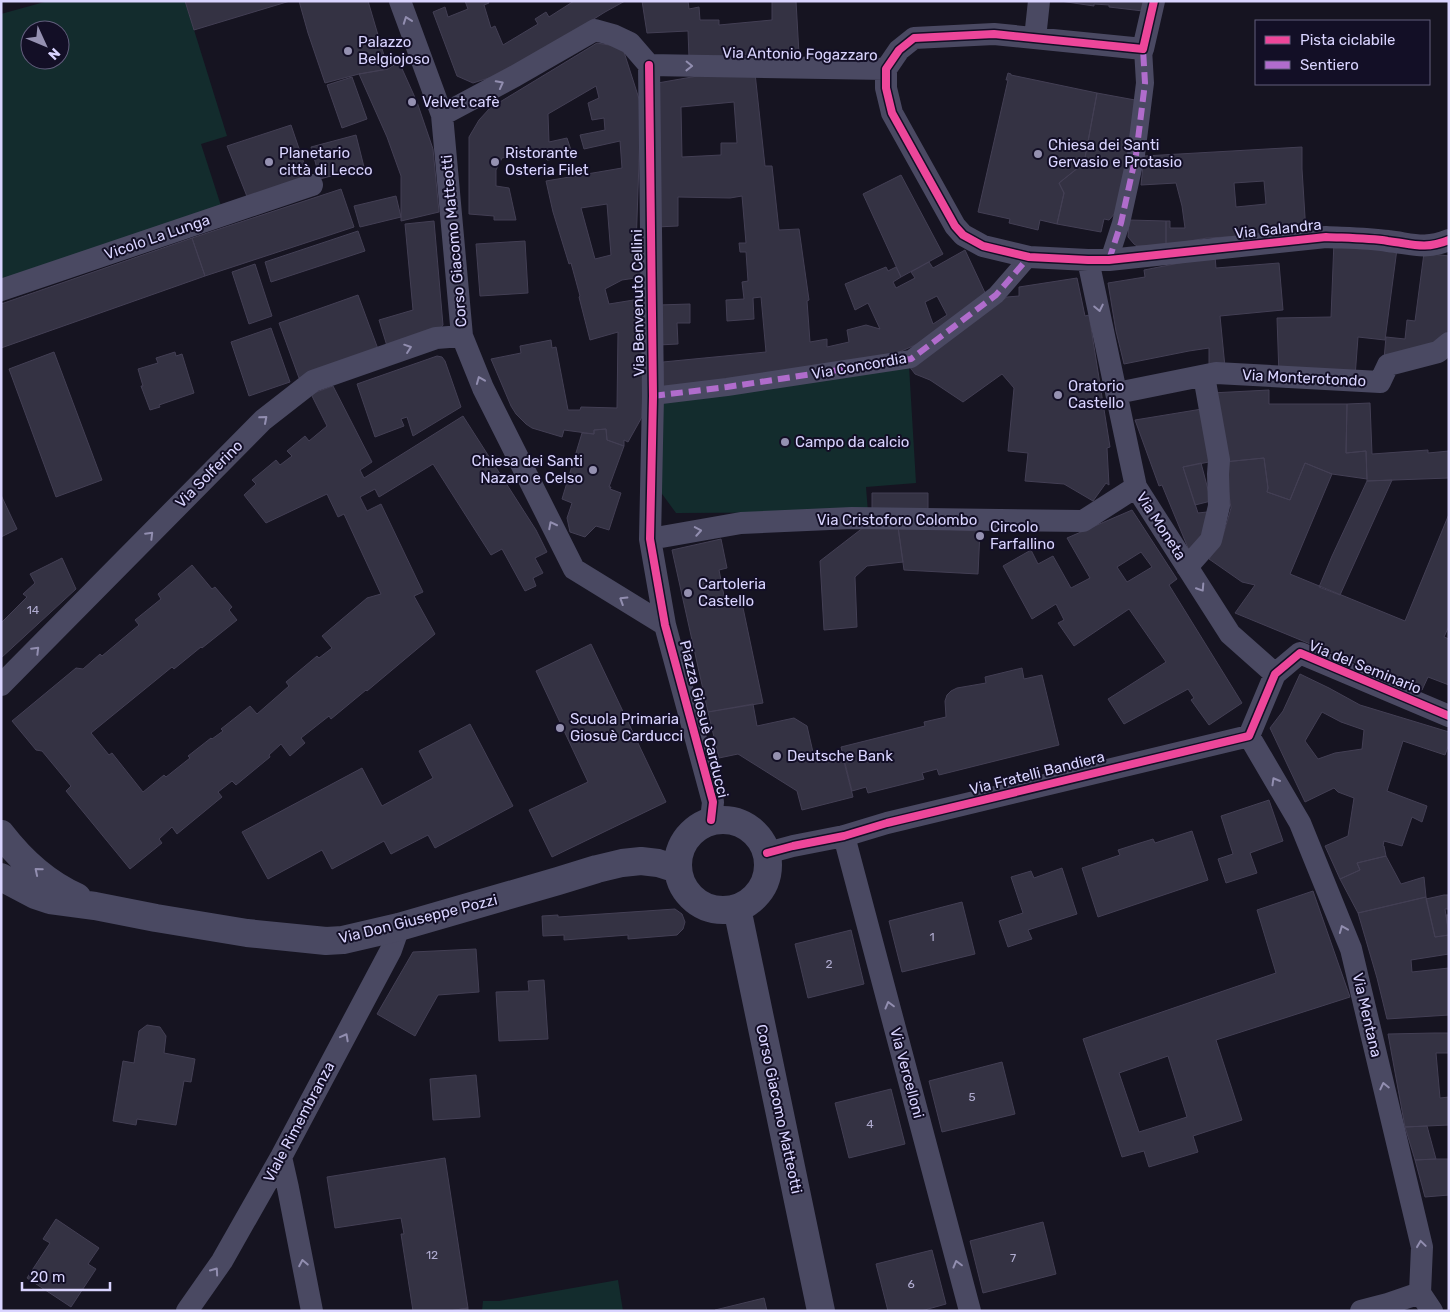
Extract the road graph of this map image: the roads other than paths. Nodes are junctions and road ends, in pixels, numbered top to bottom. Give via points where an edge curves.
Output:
1 (400, 1) edge
2 (1039, 1) edge
3 (1154, 1) edge
4 (1035, 38) junction
5 (1143, 49) junction
6 (650, 65) junction
7 (886, 69) junction
8 (442, 115) junction
9 (312, 185) dead end
10 (1449, 240) edge
11 (1029, 257) junction
12 (1099, 260) junction
13 (1, 290) edge
14 (462, 336) junction
15 (1449, 343) edge
16 (1204, 376) junction
17 (1117, 393) junction
18 (653, 396) junction
19 (1136, 487) junction
20 (650, 540) junction
21 (1188, 567) junction
22 (665, 625) junction
23 (1275, 674) junction
24 (1, 685) edge
25 (1449, 716) edge
26 (1249, 736) junction
27 (711, 820) junction
28 (1, 834) edge
29 (844, 836) junction
30 (767, 853) junction
31 (677, 869) junction
32 (1, 877) edge
33 (95, 906) junction
34 (737, 908) junction
35 (398, 927) junction
36 (281, 1157) junction
37 (1426, 1302) edge
38 (187, 1311) edge
39 (312, 1311) edge
40 (821, 1311) edge
41 (970, 1311) edge
42 (1361, 1311) edge

8 -> 1 street, Corso Giacomo Matteotti
2 - 4 street
3 - 5 street
4 - 5 street
4 - 7 street via 994,34 914,38 899,50
5 - 12 street via 1146,83 1136,154 1121,223
6 -> 7 street, Via Antonio Fogazzaro
8 -> 6 street via 595,30 613,34 630,43
6 - 18 street, Via Benvenuto Cellini
7 - 11 street, Via Antonio Fogazzaro via 886,88 892,113 955,226 963,235 983,246
8 - 14 street, Corso Giacomo Matteotti
9 - 13 street, Vicolo La Lunga
10 - 12 street, Via Galandra via 1437,245 1418,246 1374,239 1326,237
11 - 12 street, Via Antonio Fogazzaro
11 - 18 street, Via Concordia via 996,295 911,358
12 -> 17 street, Via Moneta
22 -> 14 street, Corso Giacomo Matteotti via 574,569 483,388
24 -> 14 street, Via Solferino via 263,420 313,381 436,338
15 - 16 street, Via Monterotondo via 1438,352 1388,365 1380,382 1216,373
16 - 17 street, Via Monterotondo
16 - 21 street via 1219,460 1219,506 1210,540
17 - 19 street, Via Moneta
18 - 20 street, Via Benvenuto Cellini
20 -> 19 street, Via Cristoforo Colombo via 741,523 852,518 1083,521
19 - 21 street, Via Moneta
20 - 22 street
21 -> 23 street, Via Moneta via 1230,634
22 - 27 street, Piazza Giosuè Carducci via 713,802
23 - 25 street, Via del Seminario via 1300,653
23 - 26 street
26 - 29 street, Via Fratelli Bandiera
37 -> 26 street, Via Mentana via 1422,1247 1351,949 1300,823
27 - 30 street via 739,822 752,829
27 - 31 street via 700,825 682,844
33 -> 28 street, Via Don Giuseppe Pozzi via 49,881
29 - 30 street, Via Fratelli Bandiera
41 -> 29 street, Via Vercelloni
30 - 34 street via 766,880 750,902
31 - 34 street via 688,894 698,903 710,909
31 - 35 street, Via Don Giuseppe Pozzi via 641,861 622,863
32 - 33 street, Via Don Giuseppe Pozzi via 50,900
33 - 35 street, Via Don Giuseppe Pozzi via 247,933 314,940 343,940
34 - 40 street, Corso Giacomo Matteotti
36 -> 35 street, Viale Rimembranza via 391,950
38 -> 36 street, Viale Rimembranza via 222,1261
39 -> 36 street
37 - 42 street via 1388,1304

